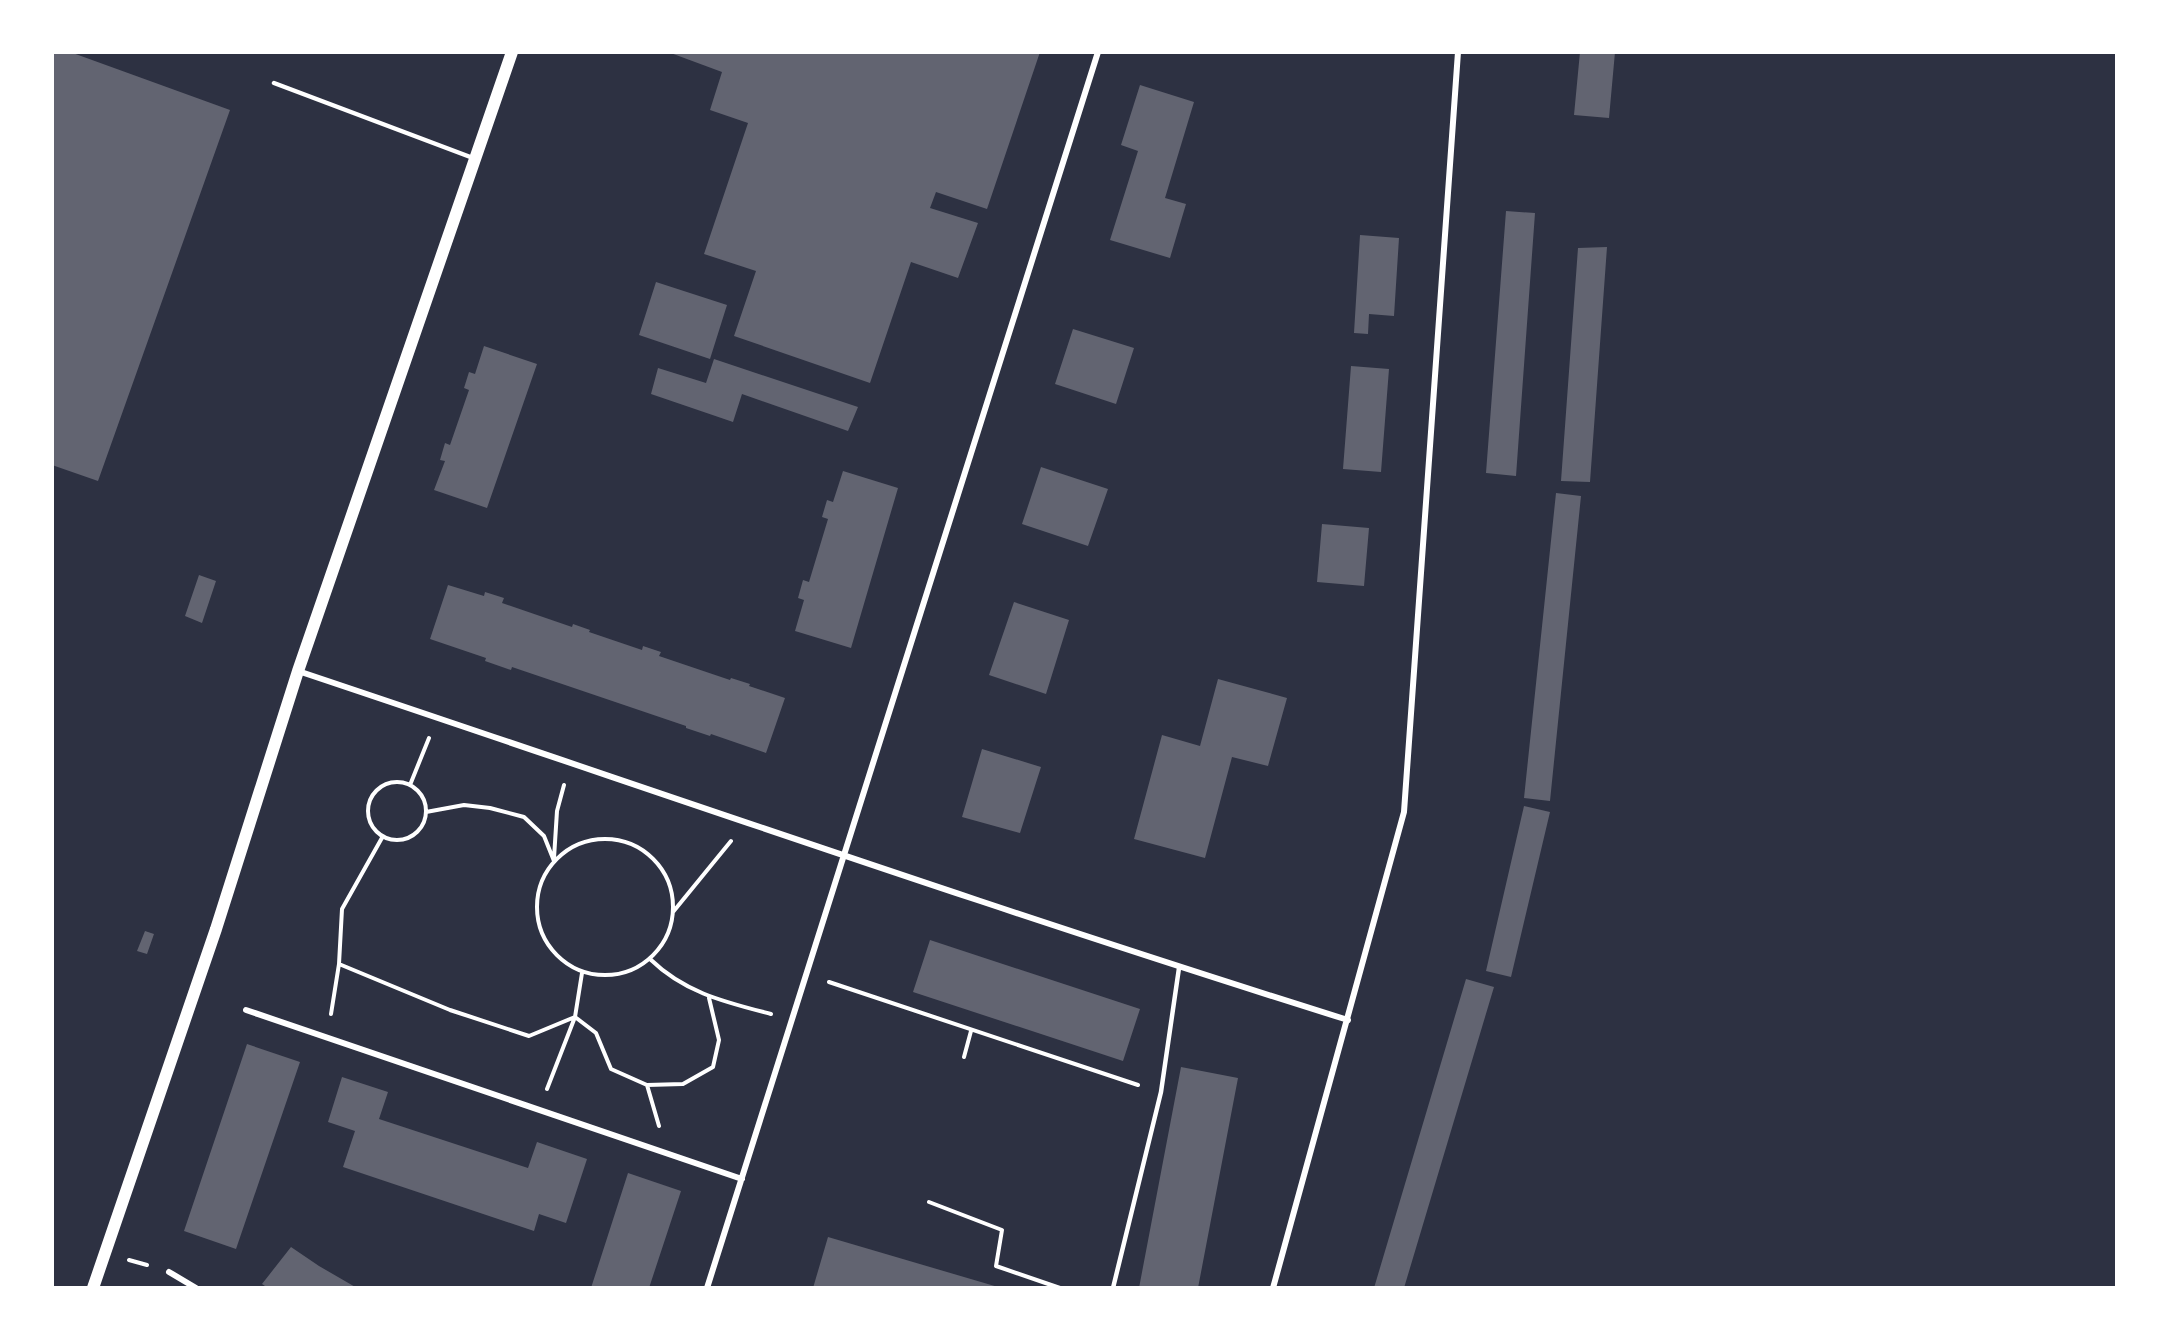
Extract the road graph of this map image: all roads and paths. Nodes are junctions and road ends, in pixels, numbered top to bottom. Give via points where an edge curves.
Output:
1 (512, 52) edge
2 (1098, 52) edge
3 (1458, 52) edge
4 (274, 82) dead end
5 (476, 159) junction
6 (298, 671) junction
7 (437, 717) junction
8 (570, 763) junction
9 (410, 785) junction
10 (425, 813) junction
11 (746, 824) junction
12 (383, 836) junction
13 (843, 855) junction
14 (554, 861) junction
15 (673, 913) junction
16 (650, 959) junction
17 (339, 964) junction
18 (1179, 968) junction
19 (582, 973) junction
20 (806, 974) junction
21 (710, 998) junction
22 (246, 1010) dead end
23 (575, 1017) junction
24 (792, 1020) junction
25 (1348, 1020) junction
26 (972, 1031) junction
27 (326, 1038) junction
28 (964, 1057) dead end
29 (647, 1084) junction
30 (1161, 1092) junction
31 (539, 1110) junction
32 (667, 1153) junction
33 (742, 1179) junction
34 (928, 1202) dead end
35 (105, 1252) junction
36 (169, 1272) joint
37 (93, 1287) edge
38 (196, 1287) edge
39 (707, 1287) edge
40 (1060, 1287) edge
41 (1113, 1287) edge
42 (1273, 1287) edge

1 - 5 main road
2 - 13 street
3 - 25 street via 1404,812
4 - 5 lane
5 - 6 main road
6 - 7 street
6 - 35 main road via 216,928
7 - 8 street
7 - 9 path
8 - 11 street
8 - 14 path via 557,812
9 - 10 path via 423,797
9 - 12 path via 390,782 374,792 367,808 368,817 371,826
10 - 12 path via 422,826 406,839 396,841
10 - 14 path via 464,805 524,817 544,837
11 - 13 street
11 - 15 path
12 - 17 path via 342,909
13 - 18 street
13 - 20 street
14 - 15 path via 586,841 608,839 629,843 648,854 663,870 671,891
14 - 19 path via 536,897 537,921 546,943 561,961
15 - 16 path via 670,930
16 - 19 path via 629,972 606,976
16 - 21 path via 664,973
17 - 23 path via 450,1010 529,1036
17 - 27 path
18 - 25 street
18 - 30 lane
19 - 23 path
20 - 24 street
20 - 26 path
21 - 24 path
21 - 29 path via 719,1040 713,1066 683,1084
22 - 27 street
23 - 29 path via 596,1034 611,1069
23 - 31 path
24 - 33 street
25 - 42 street
26 - 28 path
26 - 30 path
27 - 31 street
29 - 32 path
30 - 41 lane
31 - 32 street
32 - 33 street
33 - 39 street
34 - 40 path via 1002,1230 996,1266
35 - 36 path
35 - 37 main road
36 - 38 street

